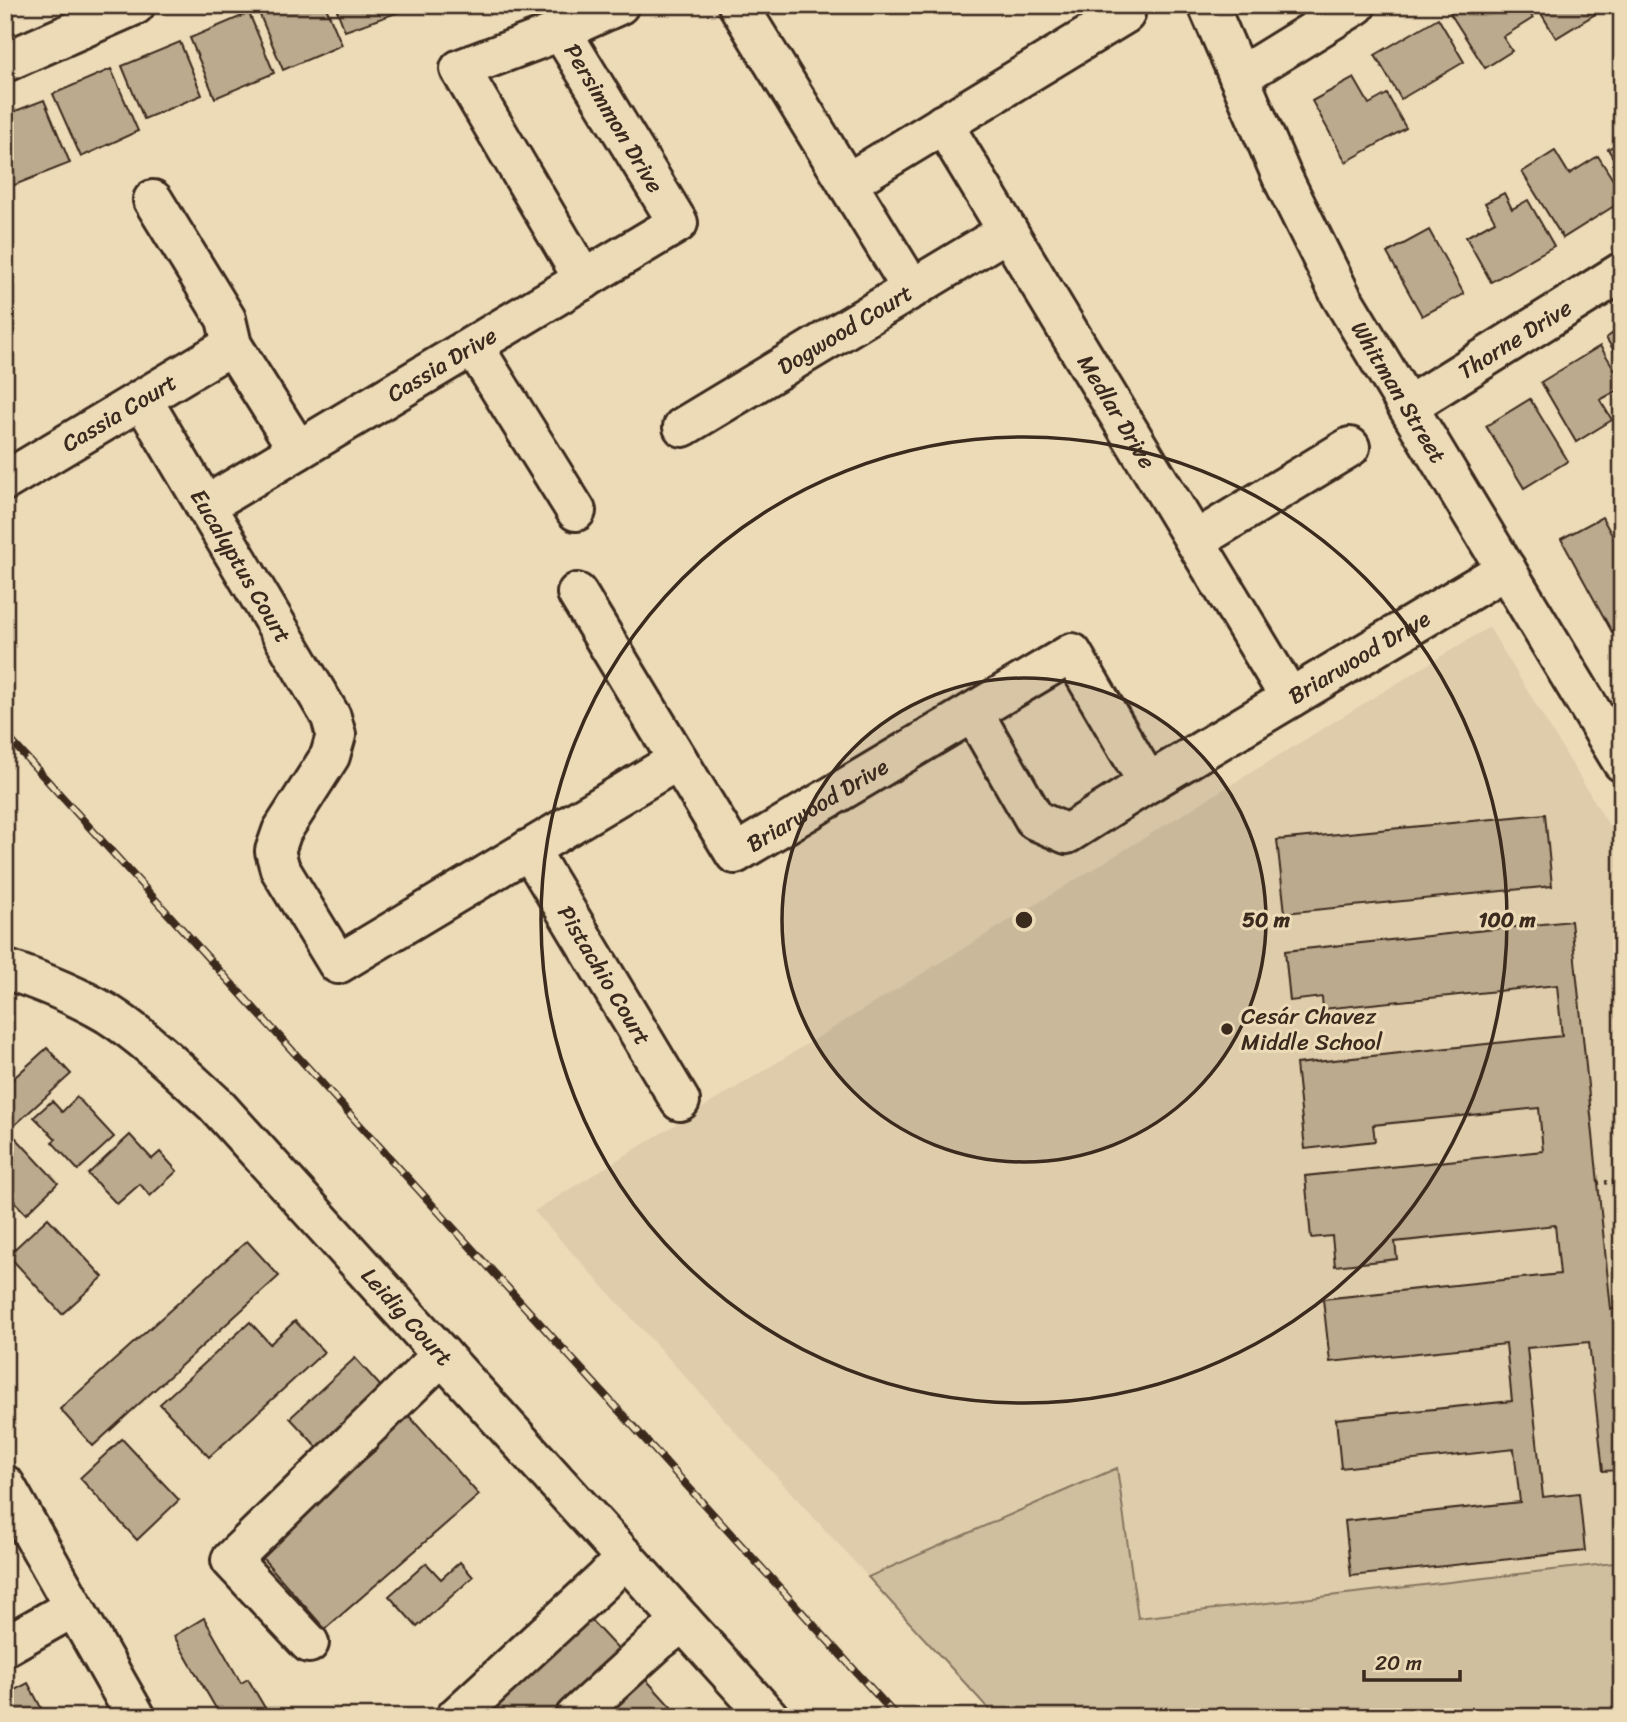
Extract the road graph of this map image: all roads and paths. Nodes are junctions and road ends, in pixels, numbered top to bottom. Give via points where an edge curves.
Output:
1 (135, 5) edge
2 (619, 5) edge
3 (738, 5) edge
4 (1208, 5) edge
5 (1356, 5) edge
6 (1125, 14) dead end
7 (561, 31) junction
8 (5, 62) edge
9 (1238, 77) junction
10 (943, 124) junction
11 (847, 183) junction
12 (153, 200) dead end
13 (678, 223) joint
14 (1008, 231) junction
15 (1622, 272) edge
16 (584, 279) junction
17 (912, 289) junction
18 (232, 345) junction
19 (474, 347) junction
20 (142, 399) junction
21 (1408, 406) junction
22 (683, 427) dead end
23 (1350, 447) dead end
24 (298, 450) junction
25 (5, 481) edge
26 (205, 506) junction
27 (576, 511) dead end
28 (1195, 541) junction
29 (1506, 569) junction
30 (577, 593) dead end
31 (1290, 698) junction
32 (973, 712) junction
33 (1610, 715) edge
34 (678, 760) junction
35 (1622, 762) edge
36 (1149, 783) junction
37 (529, 849) junction
38 (5, 969) edge
39 (680, 1101) dead end
40 (1622, 1181) edge
41 (1598, 1183) dead end
42 (442, 1355) junction
43 (5, 1485) edge
44 (625, 1557) junction
45 (74, 1607) junction
46 (683, 1622) junction
47 (309, 1643) dead end
48 (5, 1646) edge
49 (136, 1717) edge
50 (456, 1717) edge
51 (575, 1717) edge
52 (769, 1717) edge

1 - 8 street
2 - 7 street, Persimmon Drive
3 - 11 street
4 - 9 street, Whitman Street
5 - 9 street
6 - 10 street
7 - 13 street, Persimmon Drive
7 - 16 street via 460,69
9 - 21 street, Whitman Street via 1311,239
10 - 11 street
10 - 14 street, Medlar Drive
11 - 17 street
12 - 18 street via 226,319
13 - 16 street, Cassia Drive
14 - 17 street, Dogwood Court
14 - 28 street, Medlar Drive
15 - 21 street, Thorne Drive
16 - 19 street, Cassia Drive
17 - 22 street, Dogwood Court
18 - 20 street, Cassia Court
18 - 24 street
19 - 24 street, Cassia Drive
19 - 27 street
20 - 25 street, Cassia Court
20 - 26 street, Eucalyptus Court
21 - 29 street, Whitman Street
23 - 28 street
24 - 26 street, Cassia Drive
26 - 37 street, Eucalyptus Court via 331,718 336,735 330,755 282,831 275,851 281,869 338,964
28 - 31 street, Medlar Drive
29 - 31 street, Briarwood Drive
29 - 33 street, Whitman Street
30 - 34 street
31 - 36 street, Briarwood Drive
32 - 34 street, Briarwood Drive via 734,854
32 - 36 street via 1035,820 1067,834
32 - 36 street, Briarwood Drive via 1072,653
33 - 35 street, Whitman Street
34 - 37 street
37 - 39 street, Pistachio Court
38 - 42 street, Leidig Court via 50,984 108,1015 160,1054 215,1104
40 - 41 path
42 - 44 street, Leidig Court
42 - 47 street via 231,1560
43 - 45 street
44 - 46 street, Leidig Court
44 - 50 street
45 - 48 street
45 - 49 street
46 - 51 street
46 - 52 street, Leidig Court

